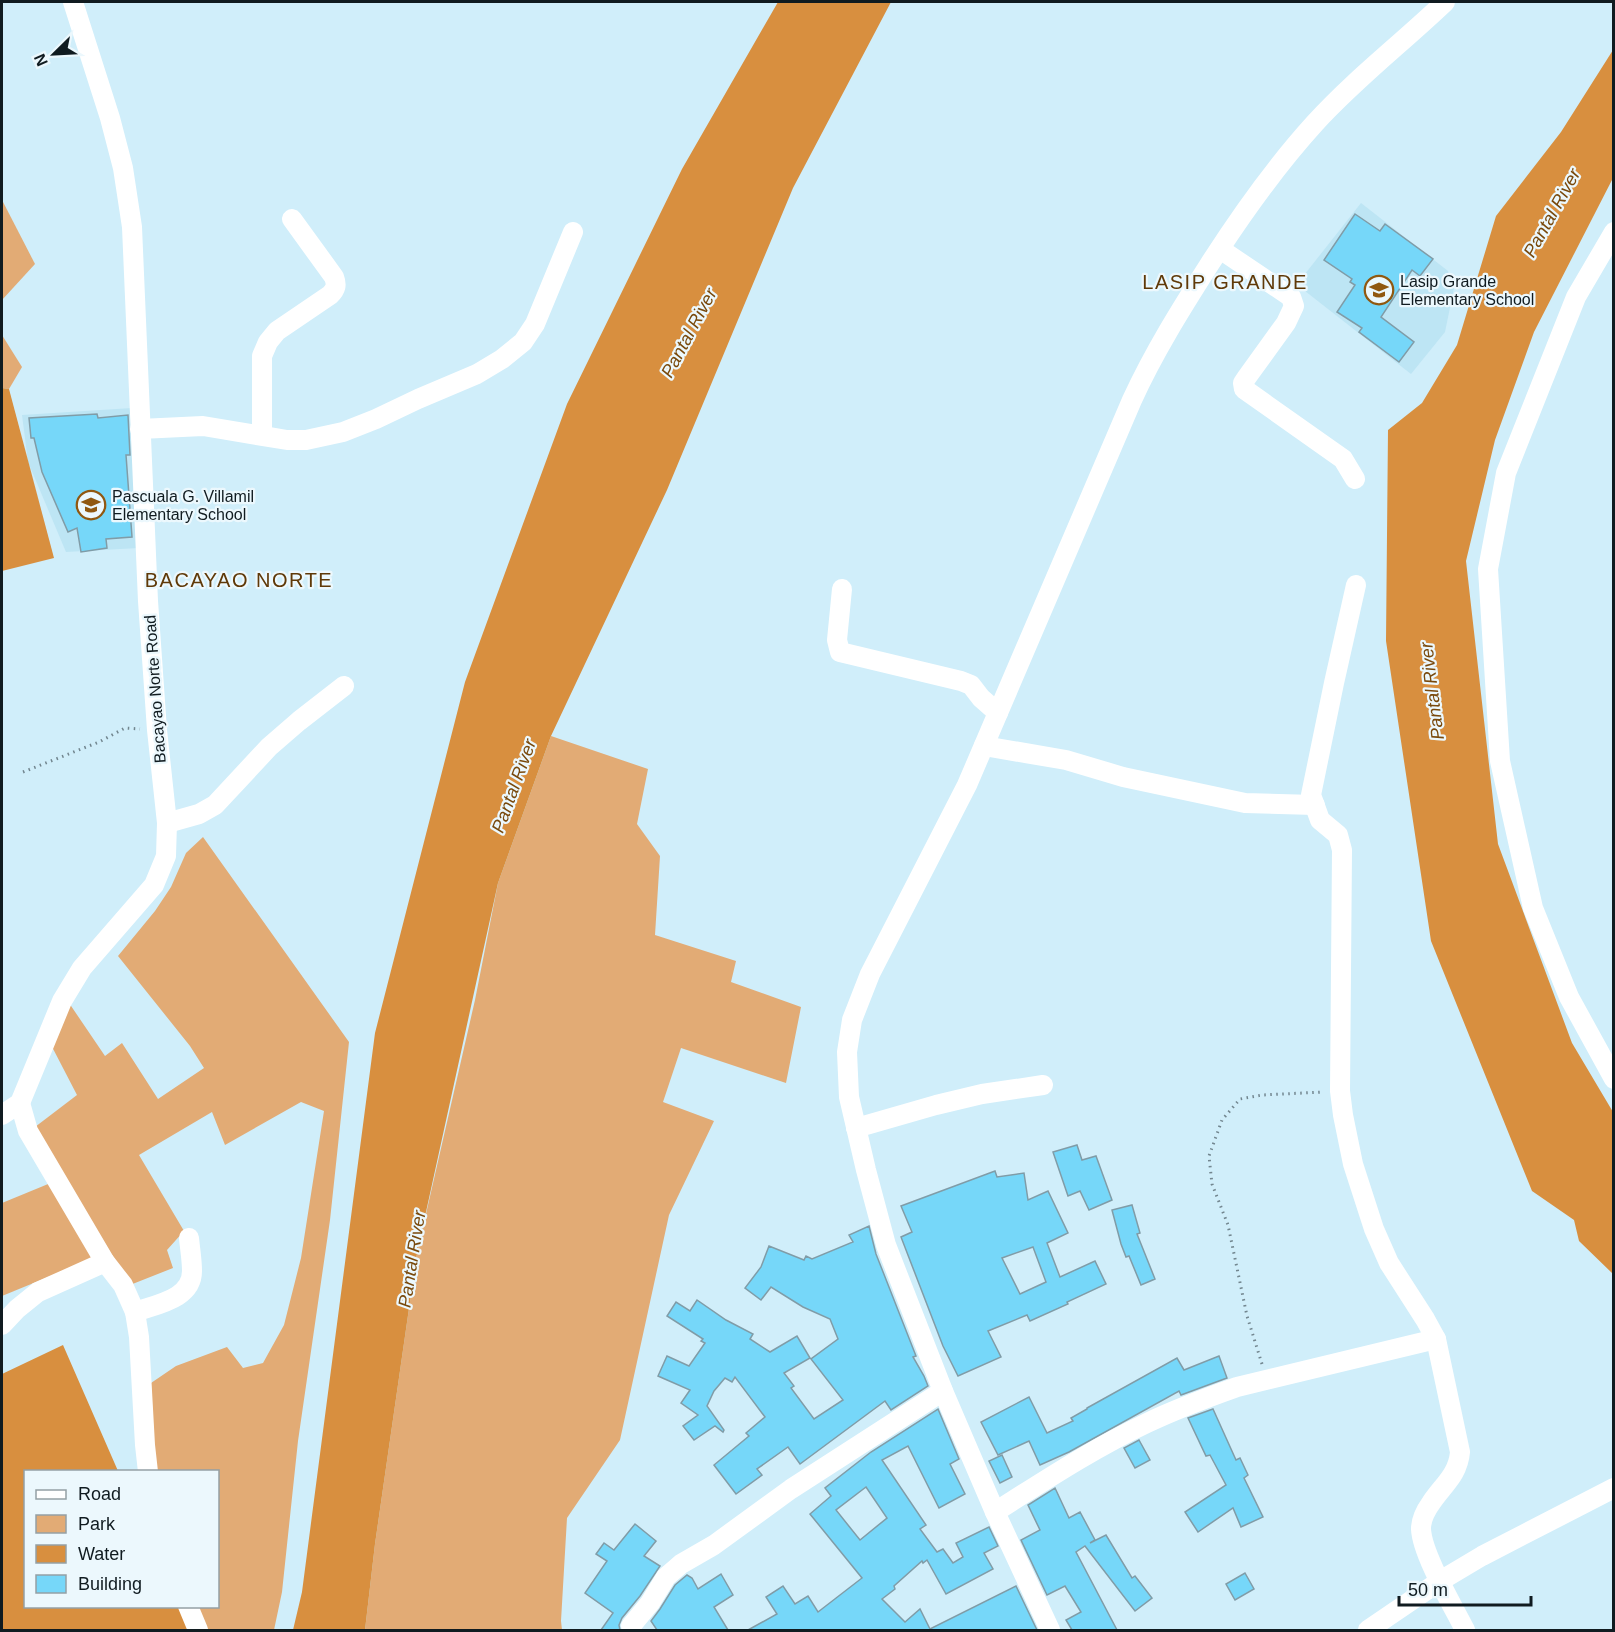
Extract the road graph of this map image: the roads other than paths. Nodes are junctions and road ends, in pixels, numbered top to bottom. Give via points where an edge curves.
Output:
1 (73, 2) edge
2 (1445, 2) edge
3 (292, 219) dead end
4 (573, 232) dead end
5 (1614, 232) edge
6 (1220, 249) junction
7 (141, 429) junction
8 (262, 435) junction
9 (1355, 479) dead end
10 (1356, 585) dead end
11 (842, 589) dead end
12 (344, 686) dead end
13 (998, 713) junction
14 (984, 746) junction
15 (1315, 805) junction
16 (167, 823) junction
17 (1614, 1079) edge
18 (1043, 1085) dead end
19 (20, 1103) junction
20 (2, 1115) edge
21 (856, 1128) junction
22 (189, 1238) dead end
23 (105, 1262) junction
24 (135, 1312) junction
25 (2, 1325) edge
26 (1436, 1339) junction
27 (943, 1391) junction
28 (148, 1470) edge
29 (1614, 1488) edge
30 (995, 1512) junction
31 (1440, 1581) junction
32 (189, 1608) edge
33 (631, 1626) dead end
34 (198, 1630) edge
35 (1050, 1630) edge
36 (1368, 1630) edge
37 (1465, 1630) edge

1 - 7 street, Bacayao Norte Road via 123,168 132,227
2 - 6 street via 1315,122 1263,184
3 - 8 street via 336,284 330,295 277,331 268,342 262,356
4 - 8 street via 535,324 523,342 502,359 477,374 343,432 306,440
5 - 17 street via 1576,297 1506,473 1488,569 1500,761 1533,908 1569,996
6 - 9 street via 1291,297 1294,306 1243,383 1244,389 1342,459
6 - 13 street via 1147,368
7 - 8 street via 203,426
7 - 16 street, Bacayao Norte Road via 148,601
10 - 15 street via 1311,795
11 - 13 street via 837,640 840,652 961,681 971,685
12 - 16 street via 269,747 215,805
13 - 14 street
14 - 15 street via 1066,760 1123,777 1245,803
14 - 21 street via 870,974 852,1020 847,1081
15 - 26 street via 1320,820 1338,835 1342,850 1340,1091 1353,1164 1389,1263
16 - 19 street, Bacayao Norte Road via 166,856 154,885 76,977 62,1000
18 - 21 street via 982,1094
19 - 20 street
19 - 23 street via 28,1131
21 - 27 street via 886,1245
22 - 24 street via 192,1273 188,1286 181,1294
23 - 24 street via 123,1285
23 - 25 street via 38,1292
24 - 28 street
26 - 30 street via 1206,1398 1074,1462
26 - 31 street via 1460,1452 1454,1474 1429,1505 1421,1528
27 - 30 street
27 - 33 street via 681,1564 666,1577
29 - 31 street
30 - 35 street
31 - 36 street
31 - 37 street
32 - 34 street

